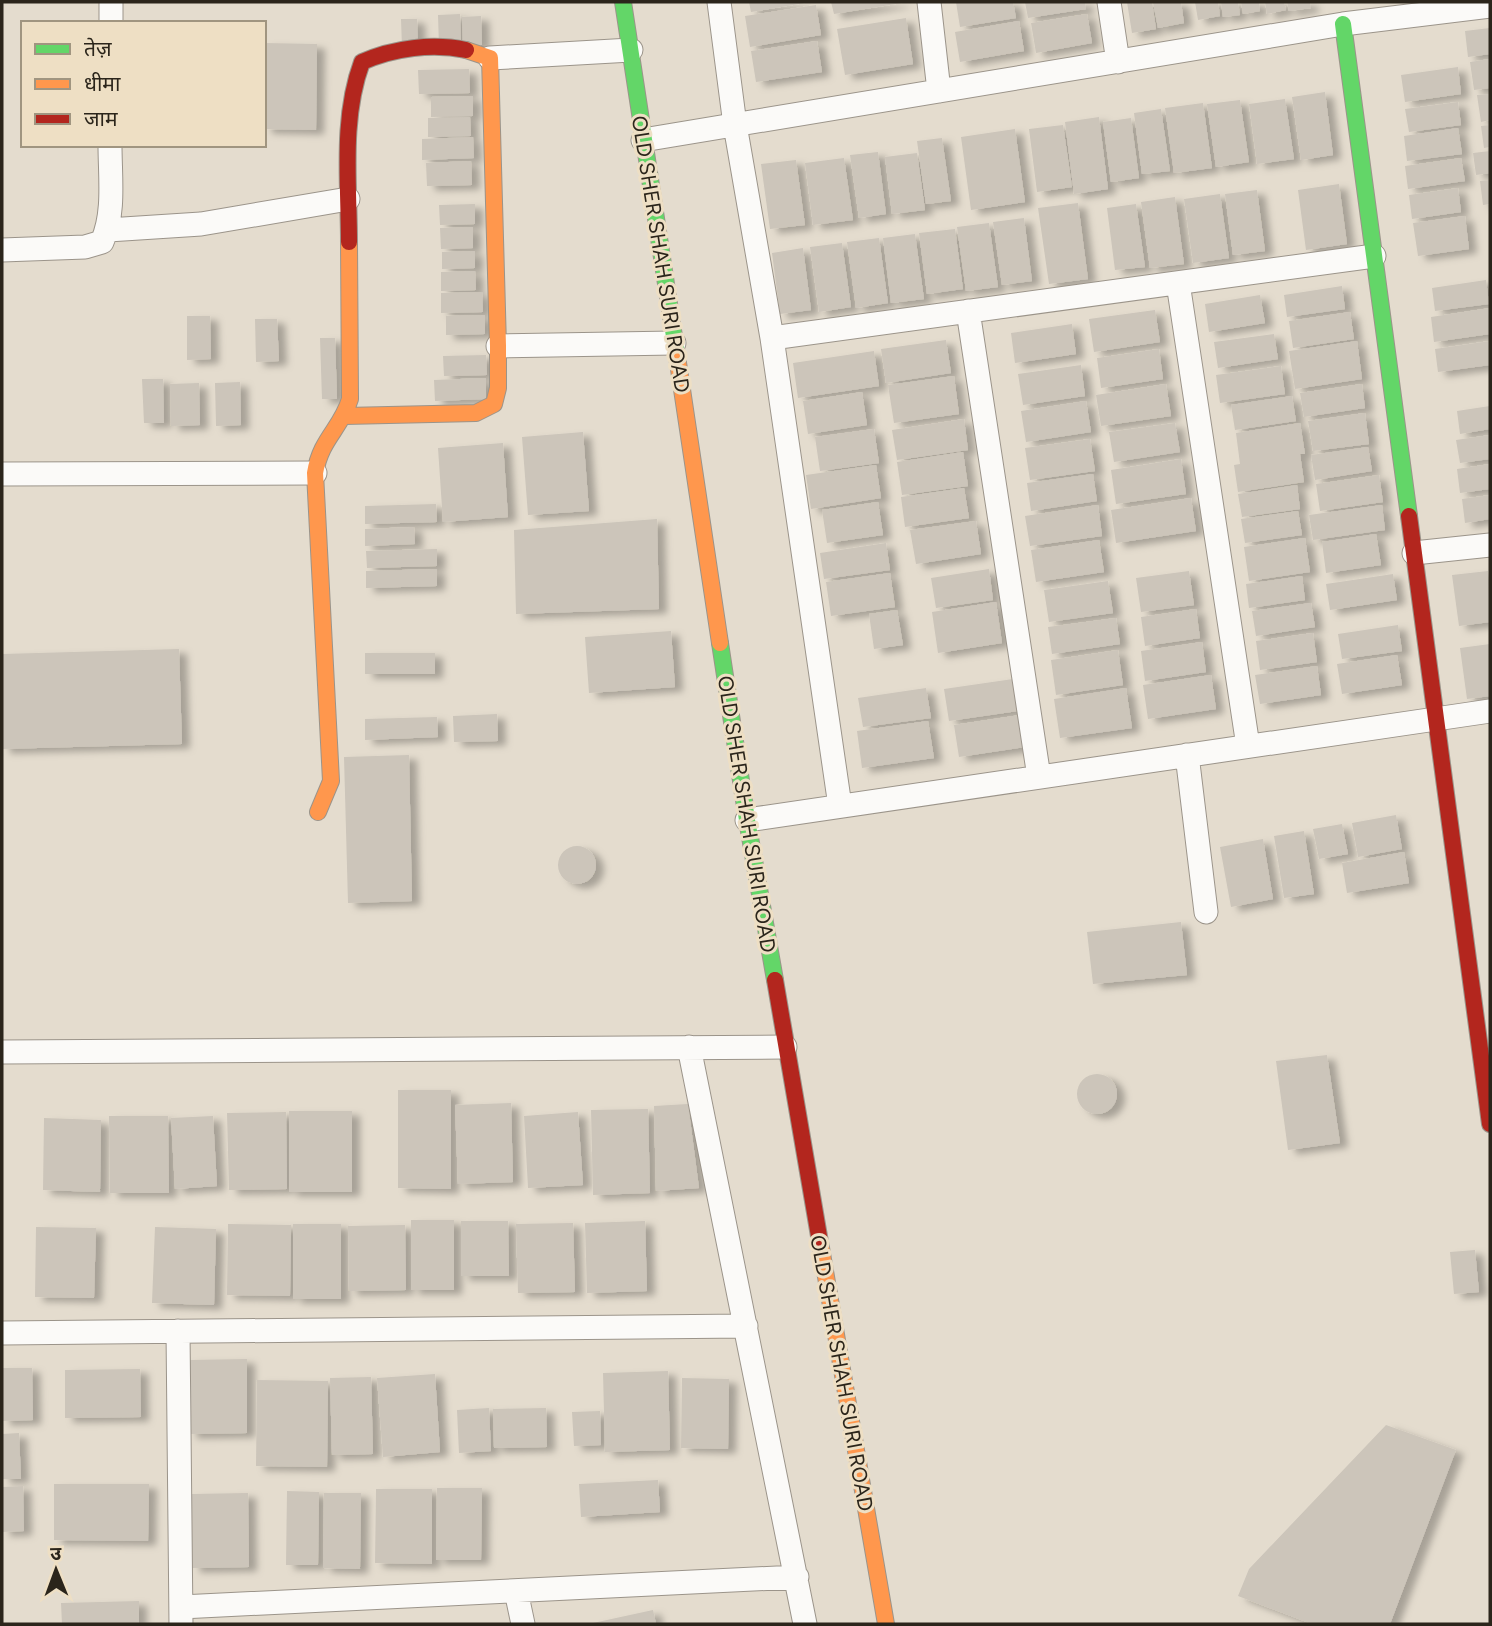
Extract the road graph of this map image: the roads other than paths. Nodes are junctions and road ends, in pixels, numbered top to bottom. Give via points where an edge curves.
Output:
1 (111, 2) edge
2 (623, 2) edge
3 (719, 2) edge
4 (929, 2) edge
5 (1109, 2) edge
6 (1490, 6) edge
7 (111, 21) edge
8 (1343, 24) junction
9 (631, 50) junction
10 (490, 58) junction
11 (1118, 62) junction
12 (939, 91) junction
13 (735, 125) junction
14 (643, 140) junction
15 (110, 147) edge
16 (348, 199) junction
17 (108, 230) junction
18 (2, 250) edge
19 (1374, 256) junction
20 (1178, 283) junction
21 (968, 311) junction
22 (772, 338) junction
23 (674, 343) junction
24 (498, 346) junction
25 (345, 416) junction
26 (315, 473) junction
27 (2, 474) edge
28 (1490, 545) edge
29 (1414, 553) junction
30 (1490, 711) edge
31 (1436, 718) junction
32 (1248, 746) junction
33 (1187, 755) junction
34 (1039, 777) junction
35 (840, 806) junction
36 (318, 811) dead end
37 (747, 820) junction
38 (1206, 912) dead end
39 (689, 1047) junction
40 (785, 1047) junction
41 (2, 1052) edge
42 (1490, 1124) edge
43 (746, 1326) junction
44 (178, 1331) junction
45 (2, 1333) edge
46 (797, 1577) junction
47 (516, 1591) junction
48 (181, 1615) edge
49 (523, 1624) edge
50 (805, 1624) edge
51 (886, 1624) edge

1 - 7 street
2 - 9 street, OLD SHER SHAH SURI ROAD
3 - 13 street
4 - 12 street
5 - 11 street
6 - 8 street
8 - 11 street
8 - 19 street
9 - 10 street
9 - 14 street, OLD SHER SHAH SURI ROAD
10 - 16 street via 475,51 435,47 379,53 362,62 351,114
10 - 24 street
11 - 12 street
12 - 13 street
13 - 14 street
13 - 22 street
14 - 23 street, OLD SHER SHAH SURI ROAD
15 - 17 street
16 - 17 street via 201,224
16 - 25 street via 350,398
17 - 18 street via 102,242 85,247
19 - 20 street
19 - 29 street
20 - 21 street
20 - 32 street
21 - 22 street
21 - 34 street
22 - 35 street
23 - 24 street
23 - 37 street, OLD SHER SHAH SURI ROAD
24 - 25 street via 494,404 476,413
25 - 26 street via 327,438
26 - 27 street
26 - 36 street via 331,781
28 - 29 street
29 - 31 street
30 - 31 street
31 - 32 street
31 - 42 street
32 - 33 street
33 - 34 street
33 - 38 street
34 - 35 street
35 - 37 street
37 - 40 street, OLD SHER SHAH SURI ROAD
39 - 40 street
39 - 41 street
39 - 43 street
40 - 51 street, OLD SHER SHAH SURI ROAD
43 - 44 street
43 - 46 street
44 - 45 street
44 - 48 street
46 - 47 street
46 - 50 street
47 - 48 street
47 - 49 street

